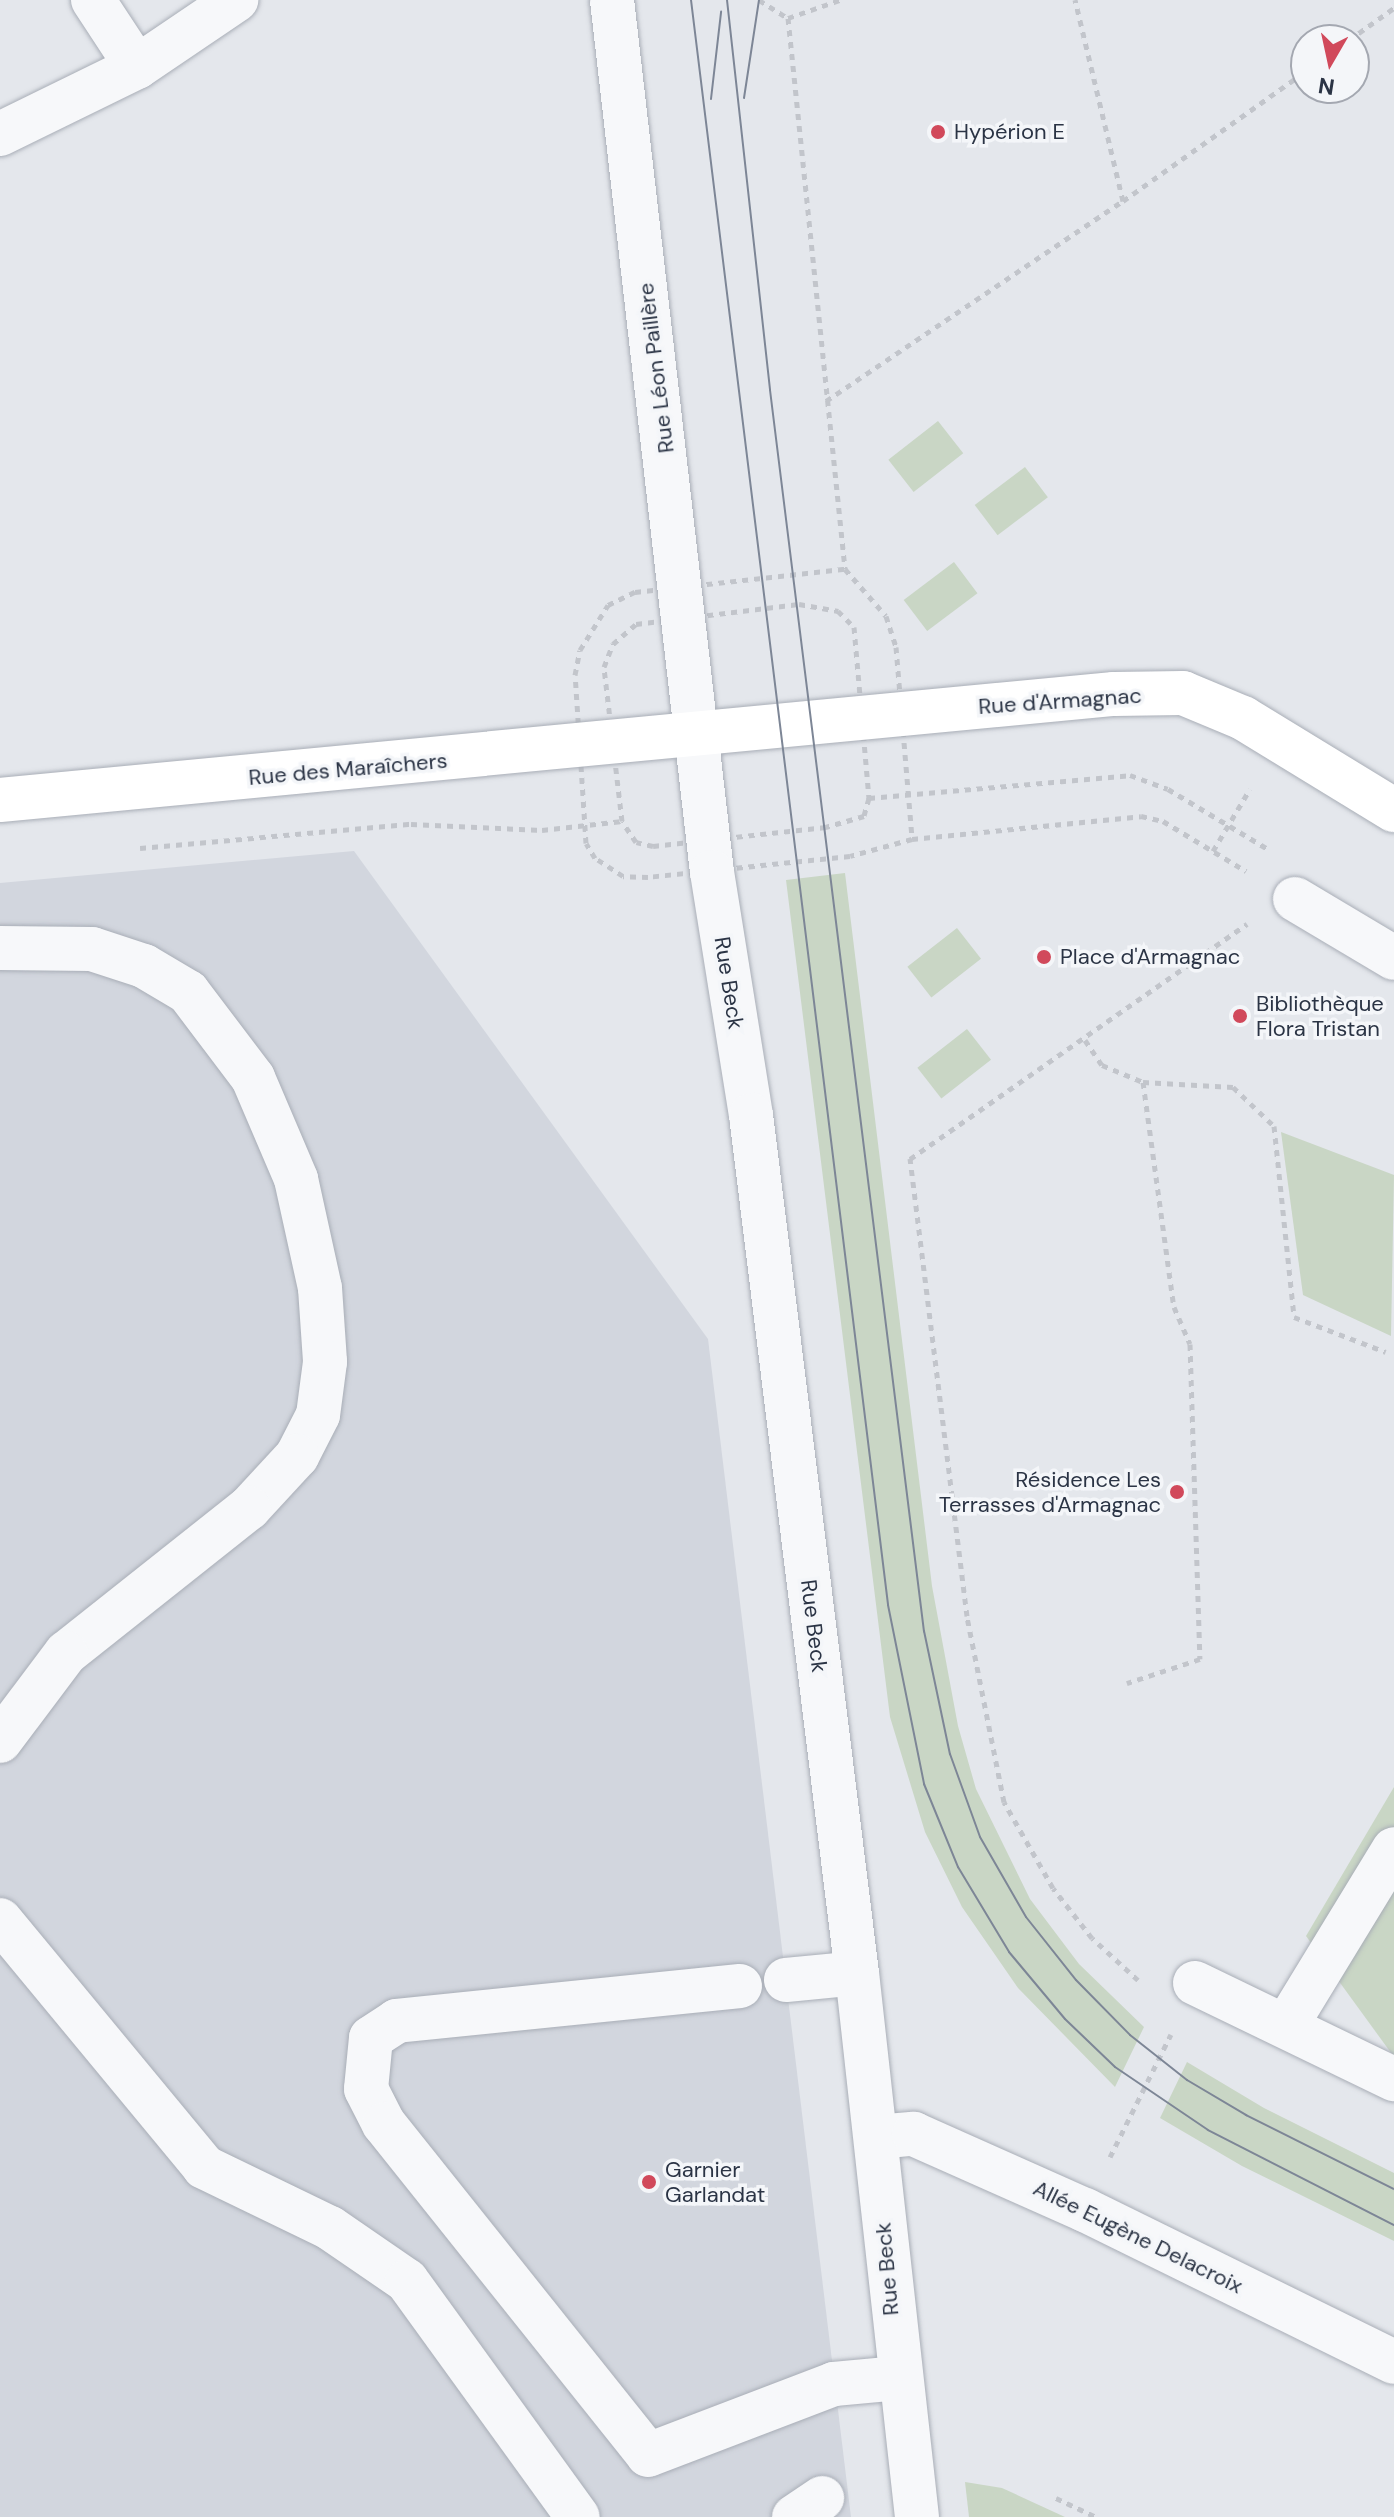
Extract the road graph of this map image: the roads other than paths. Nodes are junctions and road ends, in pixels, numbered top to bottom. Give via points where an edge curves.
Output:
1 (93, 0) edge
2 (236, 0) edge
3 (612, 0) edge
4 (137, 67) junction
5 (0, 134) edge
6 (696, 736) junction
7 (0, 800) edge
8 (1394, 810) edge
9 (1295, 899) road end
10 (0, 948) edge
11 (1394, 958) edge
12 (0, 1741) edge
13 (1394, 1849) edge
14 (0, 1920) edge
15 (857, 1973) junction
16 (786, 1980) dead end
17 (740, 1986) dead end
18 (1189, 1996) road end
19 (1286, 2026) junction
20 (1394, 2079) edge
21 (876, 2137) junction
22 (1394, 2362) edge
23 (899, 2378) junction
24 (578, 2517) edge
25 (917, 2517) edge

1 - 4 street
2 - 4 street
3 - 6 street, Rue Léon Paillère
4 - 5 street
6 - 7 main road, Rue des Maraîchers
6 - 8 main road, Rue d'Armagnac via 1114,694 1183,693 1243,718
6 - 15 street, Rue Beck via 751,1115
9 - 11 street
10 - 12 street via 92,949 144,966 188,992 253,1078 296,1179 320,1288 325,1362 318,1415 297,1456 249,1508 66,1653
13 - 19 street
14 - 24 street via 204,2167 330,2228 407,2281
15 - 16 street
15 - 21 street, Rue Beck
17 - 23 street via 397,2021 371,2038 366,2089 384,2124 648,2455 834,2384
18 - 19 street
19 - 20 street
21 - 22 street, Allée Eugène Delacroix via 914,2134 1085,2210
21 - 23 street, Rue Beck
23 - 25 street, Rue Beck

